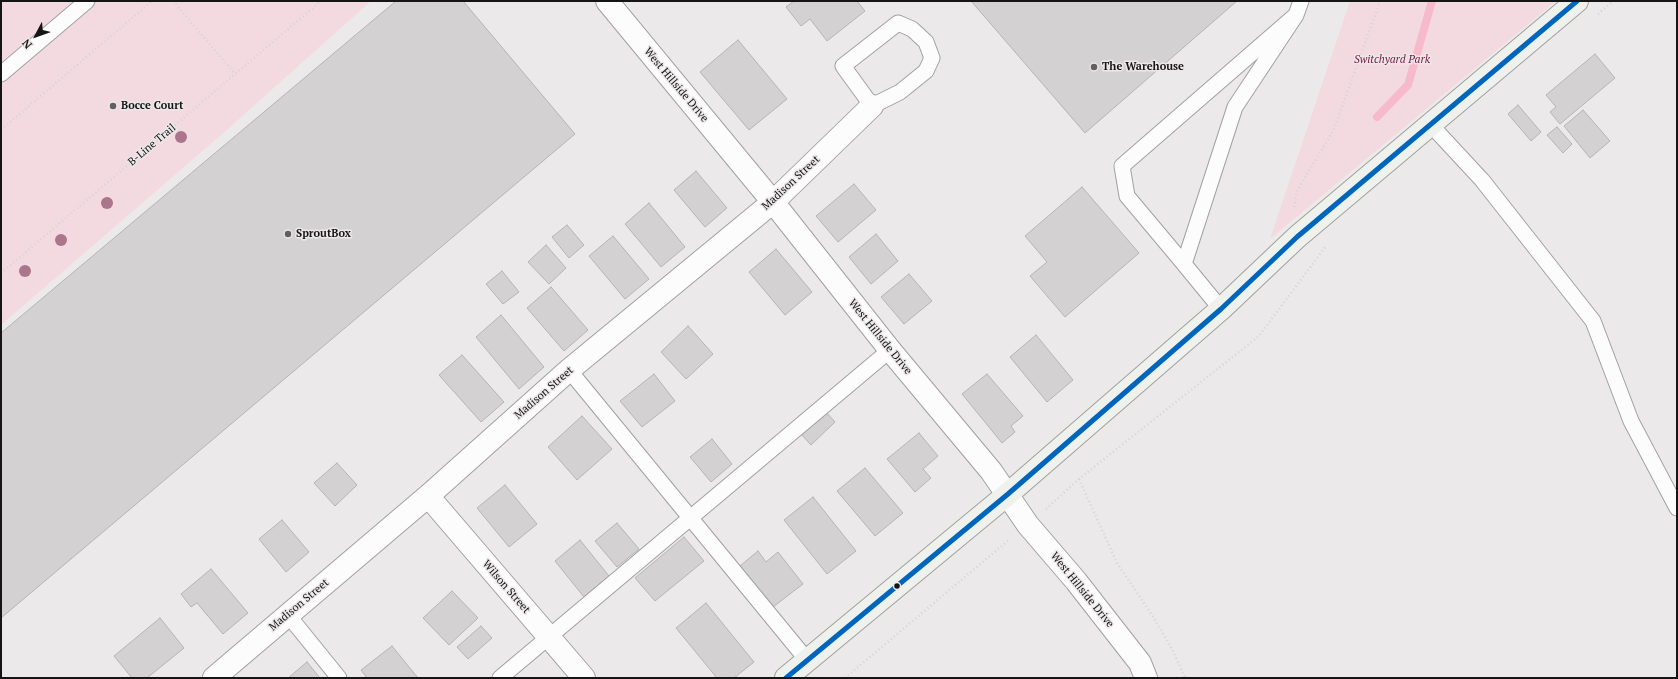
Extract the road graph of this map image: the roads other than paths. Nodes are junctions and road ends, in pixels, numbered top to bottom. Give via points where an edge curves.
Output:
1 (87, 1) edge
2 (607, 1) edge
3 (1577, 1) edge
4 (1298, 8) edge
5 (1, 74) edge
6 (872, 106) junction
7 (1430, 124) junction
8 (773, 202) junction
9 (1184, 264) junction
10 (1221, 309) junction
11 (890, 350) junction
12 (569, 370) junction
13 (1008, 494) junction
14 (428, 496) junction
15 (1677, 508) edge
16 (690, 518) junction
17 (288, 615) junction
18 (549, 637) junction
19 (807, 660) junction
20 (214, 678) edge
21 (340, 678) edge
22 (500, 678) edge
23 (584, 678) edge
24 (786, 678) edge
25 (1146, 678) edge

1 - 5 lane
2 - 8 street, West Hillside Drive
3 - 7 street
4 - 9 lane via 1235,106
4 - 9 lane via 1122,166 1127,196
6 - 6 lane via 843,66 898,23 912,29 926,42 932,58 926,71 900,92
6 - 8 street, Madison Street
7 - 10 street via 1297,237
7 - 15 lane via 1482,180 1593,320 1631,421
8 - 11 street, West Hillside Drive
8 - 12 street, Madison Street
9 - 10 lane
10 - 13 street
11 - 13 street, West Hillside Drive via 992,471
11 - 16 lane
12 - 14 street, Madison Street
12 - 16 lane
13 - 19 street
13 - 25 street, West Hillside Drive via 1028,525 1140,663
14 - 17 street, Madison Street
14 - 18 street, Wilson Street
16 - 18 lane
16 - 19 lane
17 - 20 street, Madison Street
17 - 21 lane
18 - 22 lane
18 - 23 street, Wilson Street
19 - 24 street

